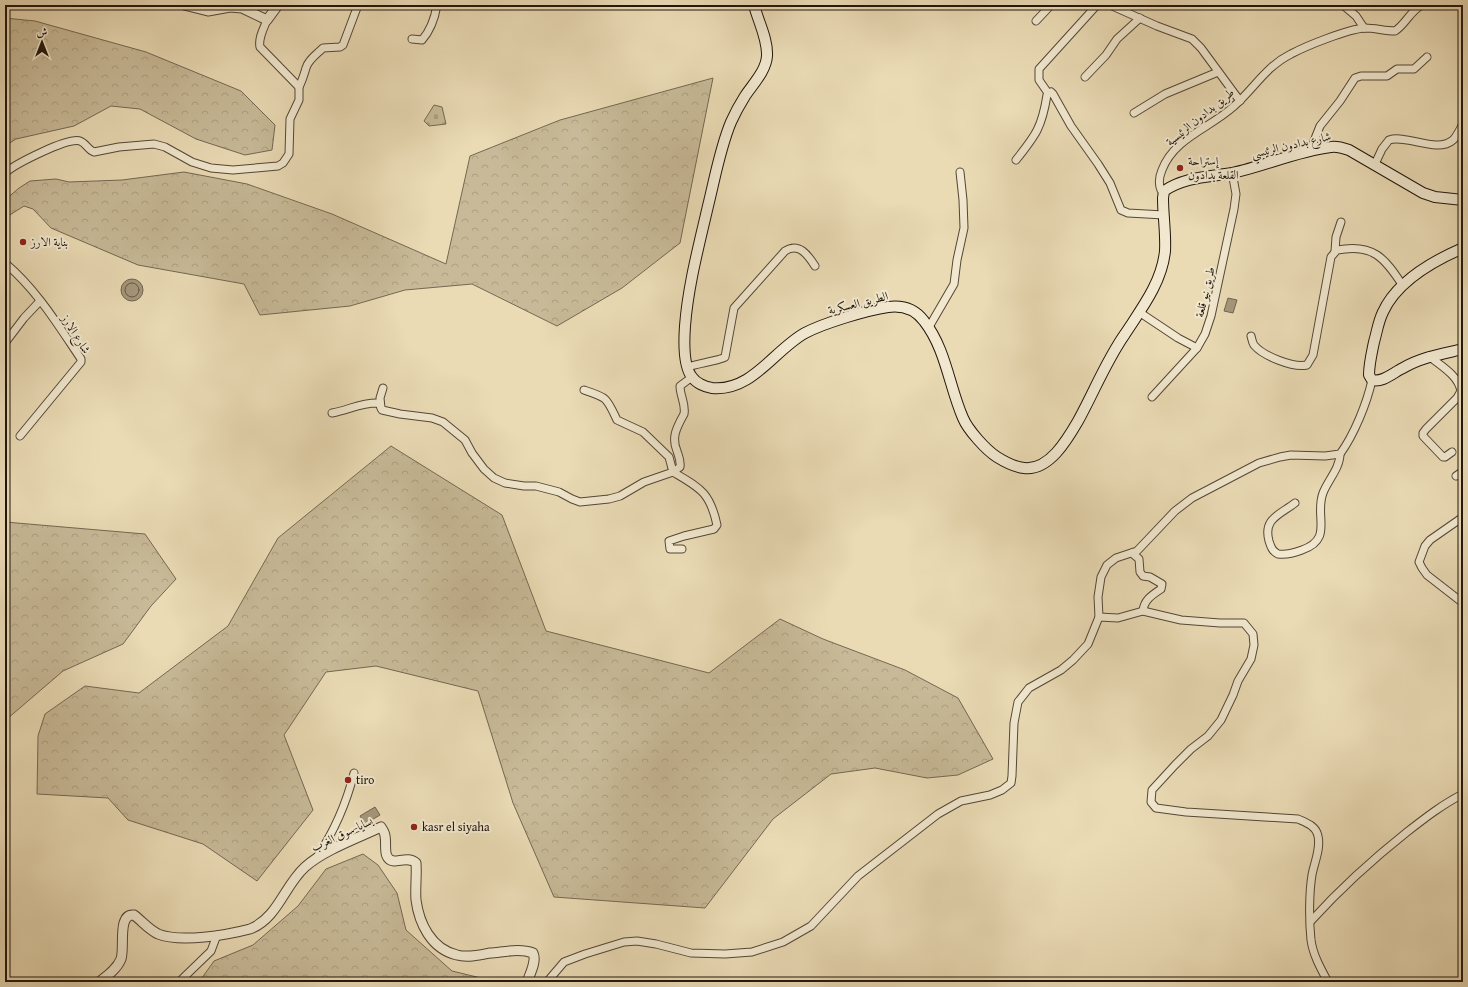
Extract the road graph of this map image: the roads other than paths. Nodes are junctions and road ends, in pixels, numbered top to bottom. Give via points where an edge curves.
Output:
1 (184, 5) edge
2 (278, 5) edge
3 (358, 5) edge
4 (437, 5) edge
5 (754, 5) edge
6 (1051, 5) edge
7 (1097, 5) edge
8 (1110, 5) edge
9 (1343, 5) edge
10 (1422, 5) edge
11 (1140, 18) junction
12 (267, 20) junction
13 (1036, 21) dead end
14 (1364, 28) junction
15 (412, 39) dead end
16 (1427, 57) dead end
17 (1218, 72) junction
18 (1085, 77) dead end
19 (299, 87) junction
20 (1048, 93) junction
21 (1240, 101) junction
22 (1134, 113) dead end
23 (1463, 124) edge
24 (1310, 151) junction
25 (1016, 160) dead end
26 (1376, 164) junction
27 (960, 172) dead end
28 (1232, 172) junction
29 (5, 173) edge
30 (1164, 191) junction
31 (1463, 200) edge
32 (1164, 215) junction
33 (1341, 222) dead end
34 (1463, 248) edge
35 (1335, 251) junction
36 (815, 266) dead end
37 (6, 268) edge
38 (1403, 286) junction
39 (40, 301) junction
40 (1139, 312) junction
41 (929, 327) junction
42 (1251, 336) dead end
43 (5, 343) edge
44 (1197, 348) junction
45 (1463, 349) edge
46 (1429, 356) junction
47 (688, 367) junction
48 (692, 377) junction
49 (1372, 380) junction
50 (383, 388) dead end
51 (584, 390) dead end
52 (1152, 397) dead end
53 (382, 410) junction
54 (332, 413) dead end
55 (20, 436) dead end
56 (1452, 452) dead end
57 (1340, 454) junction
58 (1463, 471) edge
59 (673, 472) junction
60 (1456, 476) dead end
61 (1295, 503) dead end
62 (1463, 517) edge
63 (682, 549) dead end
64 (1132, 553) junction
65 (1463, 603) edge
66 (1144, 611) junction
67 (1099, 617) junction
68 (354, 773) dead end
69 (1463, 794) edge
70 (315, 859) junction
71 (1311, 921) junction
72 (217, 935) junction
73 (550, 980) edge
74 (99, 982) edge
75 (179, 982) edge
76 (527, 982) edge
77 (1328, 982) edge

1 - 12 street via 208,11 230,7 242,8
2 - 12 street
3 - 19 street via 343,45 323,48 306,67
4 - 15 street via 433,22 424,38
5 - 47 main road via 766,43 766,63 732,122 712,191 686,312 684,345
6 - 13 street
7 - 20 street via 1039,68 1039,80
8 - 11 street
9 - 14 street via 1356,16
10 - 14 street, طريق بدادون الرئيسية via 1395,31
11 - 17 street via 1192,39
11 - 18 street via 1117,39
12 - 19 street via 261,34 260,47
14 - 21 street, طريق بدادون الرئيسية via 1289,54 1268,69
16 - 24 street via 1416,68 1397,69 1387,76 1355,78 1320,126
17 - 21 street
17 - 22 street via 1165,94
19 - 29 street via 298,100 290,119 289,154 278,166 251,170 220,169 192,162 157,144 94,152 76,140 24,160
20 - 25 street via 1040,127
20 - 32 street via 1053,94 1071,126 1098,164 1121,210 1128,213
21 - 30 street, طريق بدادون الرئيسية via 1175,149 1161,172 1159,185
23 - 26 street via 1453,139 1443,144 1389,140
24 - 26 main road, شارع بدادون الرئيسي via 1336,146
24 - 28 main road, شارع بدادون الرئيسي
26 - 31 main road, شارع بدادون الرئيسي via 1423,193
27 - 41 street via 964,228 954,284
28 - 30 main road, شارع بدادون الرئيسي via 1185,181
28 - 44 street, طريق نيو قلعة via 1236,194 1234,209 1210,321
30 - 32 main road, الطريق العسكرية
32 - 40 main road, الطريق العسكرية via 1165,250 1162,264 1154,288
33 - 35 street
34 - 38 main road via 1431,265
35 - 38 street via 1346,248 1364,249 1381,256
35 - 42 street via 1331,257 1313,355 1306,364 1276,359 1255,346
36 - 47 street via 799,248 785,251 734,308 725,357
37 - 39 street, شارع الارز via 25,281
38 - 49 main road via 1387,304 1380,318 1369,370
39 - 43 street
39 - 55 street, شارع الارز via 81,362
40 - 41 main road, الطريق العسكرية via 1107,362 1082,413 1063,444 1049,459 1030,468 1015,466 993,454 981,444 963,421 941,352
40 - 44 street
41 - 48 main road, الطريق العسكرية via 913,310 898,306 887,307 812,330 792,342 746,380 733,386 710,388
44 - 52 street, طريق نيو قلعة
45 - 46 main road
46 - 49 main road via 1381,380
46 - 56 street via 1454,377 1461,391 1426,429 1423,436 1443,457
47 - 48 main road
48 - 59 street via 680,386 685,407 674,436 680,467
49 - 57 street via 1365,405
50 - 53 street via 380,398
51 - 59 street via 601,395 608,400 618,420 643,432 669,457
53 - 54 street via 379,403 368,402
53 - 59 street via 443,422 466,440 476,459 494,478 505,483 536,486 559,492 580,502 620,496 644,482
57 - 61 street via 1337,467 1322,497 1321,532 1316,542 1299,551 1275,553 1271,547 1268,526
57 - 64 street via 1280,456 1254,465 1192,498 1175,511 1141,548
58 - 60 street
59 - 63 street via 706,494 717,525 714,529 669,541 670,549
62 - 65 street via 1430,540 1419,562 1427,575
64 - 66 street via 1139,559 1140,572 1143,576 1162,584 1161,589 1152,594 1144,604
64 - 67 street via 1116,558 1103,570 1098,597
66 - 67 street via 1118,618
66 - 71 street via 1181,620 1244,623 1253,634 1251,659 1221,720 1152,790 1151,802 1156,808 1298,819 1308,823 1318,836 1310,895
67 - 73 street via 1084,650 1061,670 1029,688 1018,702 1010,783 996,793 962,801 938,814 858,876 812,926 783,942 740,954 691,952 647,942 624,942 564,962
68 - 70 street via 342,812 330,838
69 - 71 street via 1435,810 1389,847 1336,894
70 - 72 street, بسايا-سوق الغرب via 293,879 281,900 262,923 244,930
70 - 76 street, بسايا-سوق الغرب via 381,827 385,834 386,854 389,860 412,860 416,863 419,918 433,940 457,956 516,950 533,953 533,966
71 - 77 street via 1311,940 1318,963
72 - 74 street, بسايا-سوق الغرب via 181,938 165,936 154,931 134,915 128,915 123,923 121,958 116,968
72 - 75 street via 210,951

